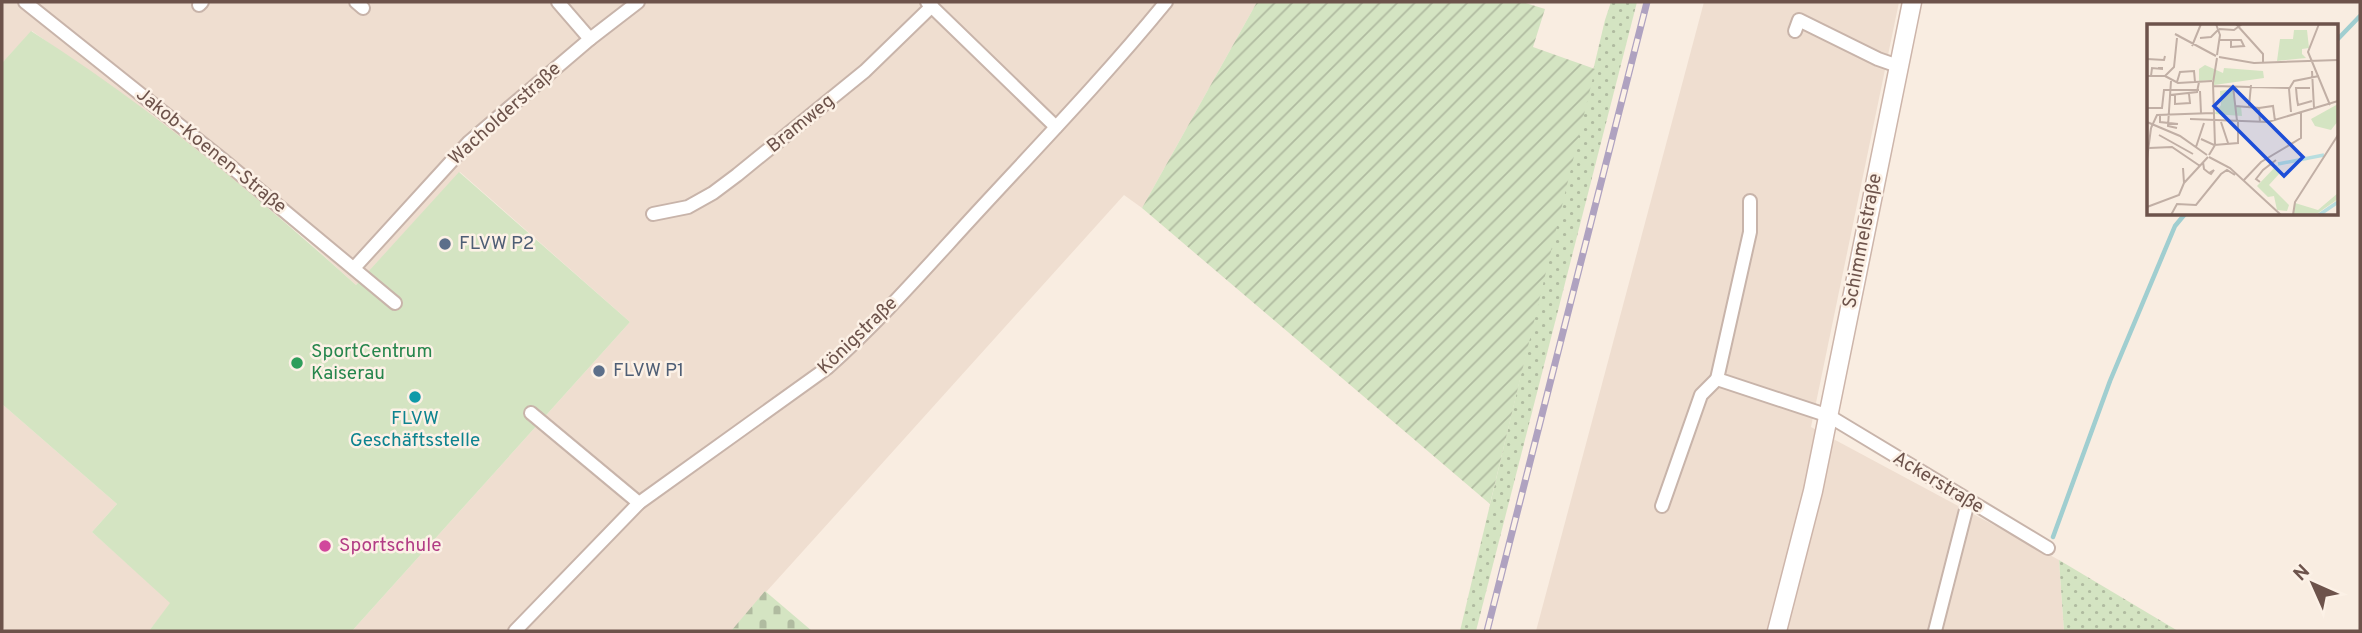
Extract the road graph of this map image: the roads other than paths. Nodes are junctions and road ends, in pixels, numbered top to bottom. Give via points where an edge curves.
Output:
1 (25, 2) edge
2 (558, 2) edge
3 (638, 2) edge
4 (1166, 2) edge
5 (1912, 2) edge
6 (929, 4) edge
7 (1795, 31) dead end
8 (590, 40) junction
9 (1898, 66) junction
10 (1056, 127) junction
11 (1750, 201) dead end
12 (653, 214) dead end
13 (354, 268) junction
14 (395, 303) dead end
15 (1717, 379) junction
16 (530, 413) dead end
17 (1829, 416) junction
18 (1968, 502) junction
19 (639, 503) junction
20 (1662, 506) dead end
21 (2048, 548) dead end
22 (515, 631) edge
23 (1777, 631) edge
24 (1935, 631) edge

1 - 13 street, Jakob-Koenen-Straße
2 - 8 street
3 - 8 street, Wacholderstraße
4 - 10 street, Königstraße
5 - 9 street, Schimmelstraße
6 - 10 street
6 - 12 street, Bramweg via 857,79 737,176 688,207
7 - 9 street via 1799,20
8 - 13 street, Wacholderstraße via 468,142
9 - 17 street, Schimmelstraße
10 - 19 street, Königstraße via 842,355
11 - 15 street via 1750,232
13 - 14 street, Jakob-Koenen-Straße
15 - 17 street
15 - 20 street via 1701,395
16 - 19 street
17 - 18 street, Ackerstraße
17 - 23 street, Schimmelstraße
18 - 21 street, Ackerstraße
18 - 24 street
19 - 22 street, Königstraße

